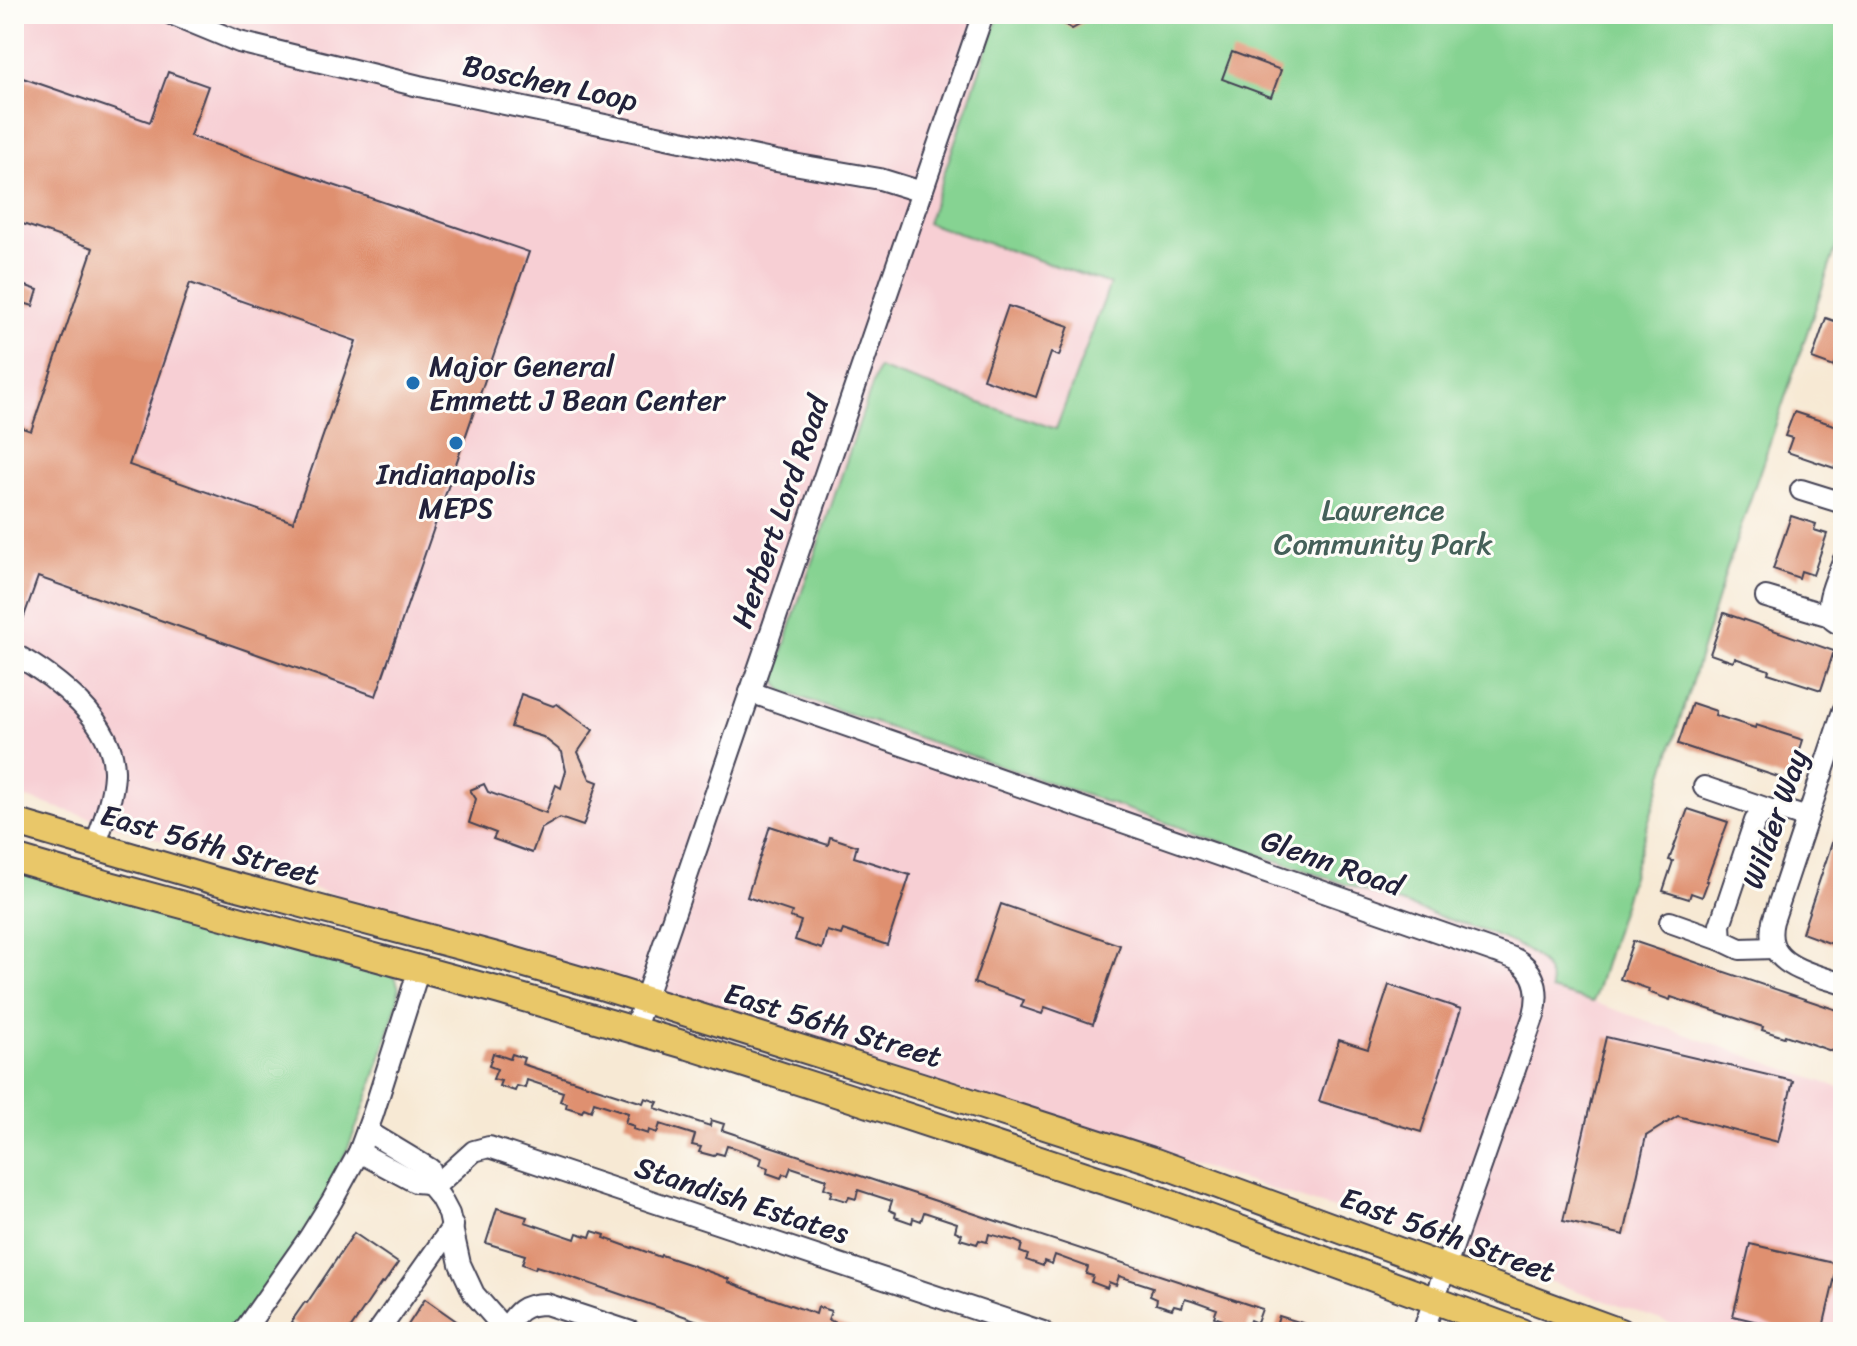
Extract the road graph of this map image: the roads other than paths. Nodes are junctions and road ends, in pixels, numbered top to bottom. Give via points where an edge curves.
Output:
1 (171, 14) edge
2 (983, 14) edge
3 (922, 192) junction
4 (1801, 490) dead end
5 (1843, 503) edge
6 (1843, 561) edge
7 (1766, 597) dead end
8 (1836, 621) edge
9 (14, 654) edge
10 (750, 692) junction
11 (1843, 711) edge
12 (1704, 787) dead end
13 (1768, 809) junction
14 (1807, 818) junction
15 (14, 822) edge
16 (95, 846) junction
17 (14, 858) edge
18 (1670, 922) dead end
19 (1721, 940) junction
20 (1774, 948) junction
21 (419, 969) junction
22 (1843, 984) edge
23 (644, 999) junction
24 (634, 1031) junction
25 (367, 1131) junction
26 (359, 1152) junction
27 (430, 1185) junction
28 (453, 1226) junction
29 (1444, 1269) junction
30 (1433, 1300) junction
31 (505, 1331) edge
32 (243, 1332) edge
33 (378, 1332) edge
34 (631, 1332) edge
35 (1043, 1332) edge
36 (1423, 1332) edge
37 (1521, 1332) edge
38 (1620, 1332) edge

1 - 3 street, Boschen Loop via 239,42 404,83 880,179
2 - 3 street, Herbert Lord Road
3 - 10 street, Herbert Lord Road
4 - 5 street
6 - 8 street via 1828,605
7 - 8 street
9 - 16 street via 58,682 81,705 111,752 111,790
10 - 23 street, Herbert Lord Road
10 - 29 street, Glenn Road via 1520,962 1535,981 1538,1001
11 - 14 street, Wilder Way
12 - 13 street
13 - 14 street
13 - 19 street via 1755,821 1720,925
14 - 20 street, Wilder Way via 1772,924
15 - 16 main road, East 56th Street
16 - 23 main road, East 56th Street
17 - 21 main road, East 56th Street
18 - 19 street
19 - 20 street via 1740,949
20 - 22 street via 1795,967
21 - 24 main road, East 56th Street
21 - 25 street
23 - 24 street, Herbert Lord Road
23 - 29 main road, East 56th Street via 1150,1160
24 - 30 main road, East 56th Street via 1062,1166
25 - 26 street
25 - 27 street via 430,1169
26 - 27 street
26 - 32 street
27 - 28 street
27 - 35 street, Standish Estates via 474,1151 489,1147
28 - 31 street via 460,1264 474,1294
28 - 33 street
29 - 30 street, Glenn Road
29 - 38 main road, East 56th Street
30 - 36 street, Glenn Road
30 - 37 main road, East 56th Street
31 - 34 street via 523,1308 546,1304

